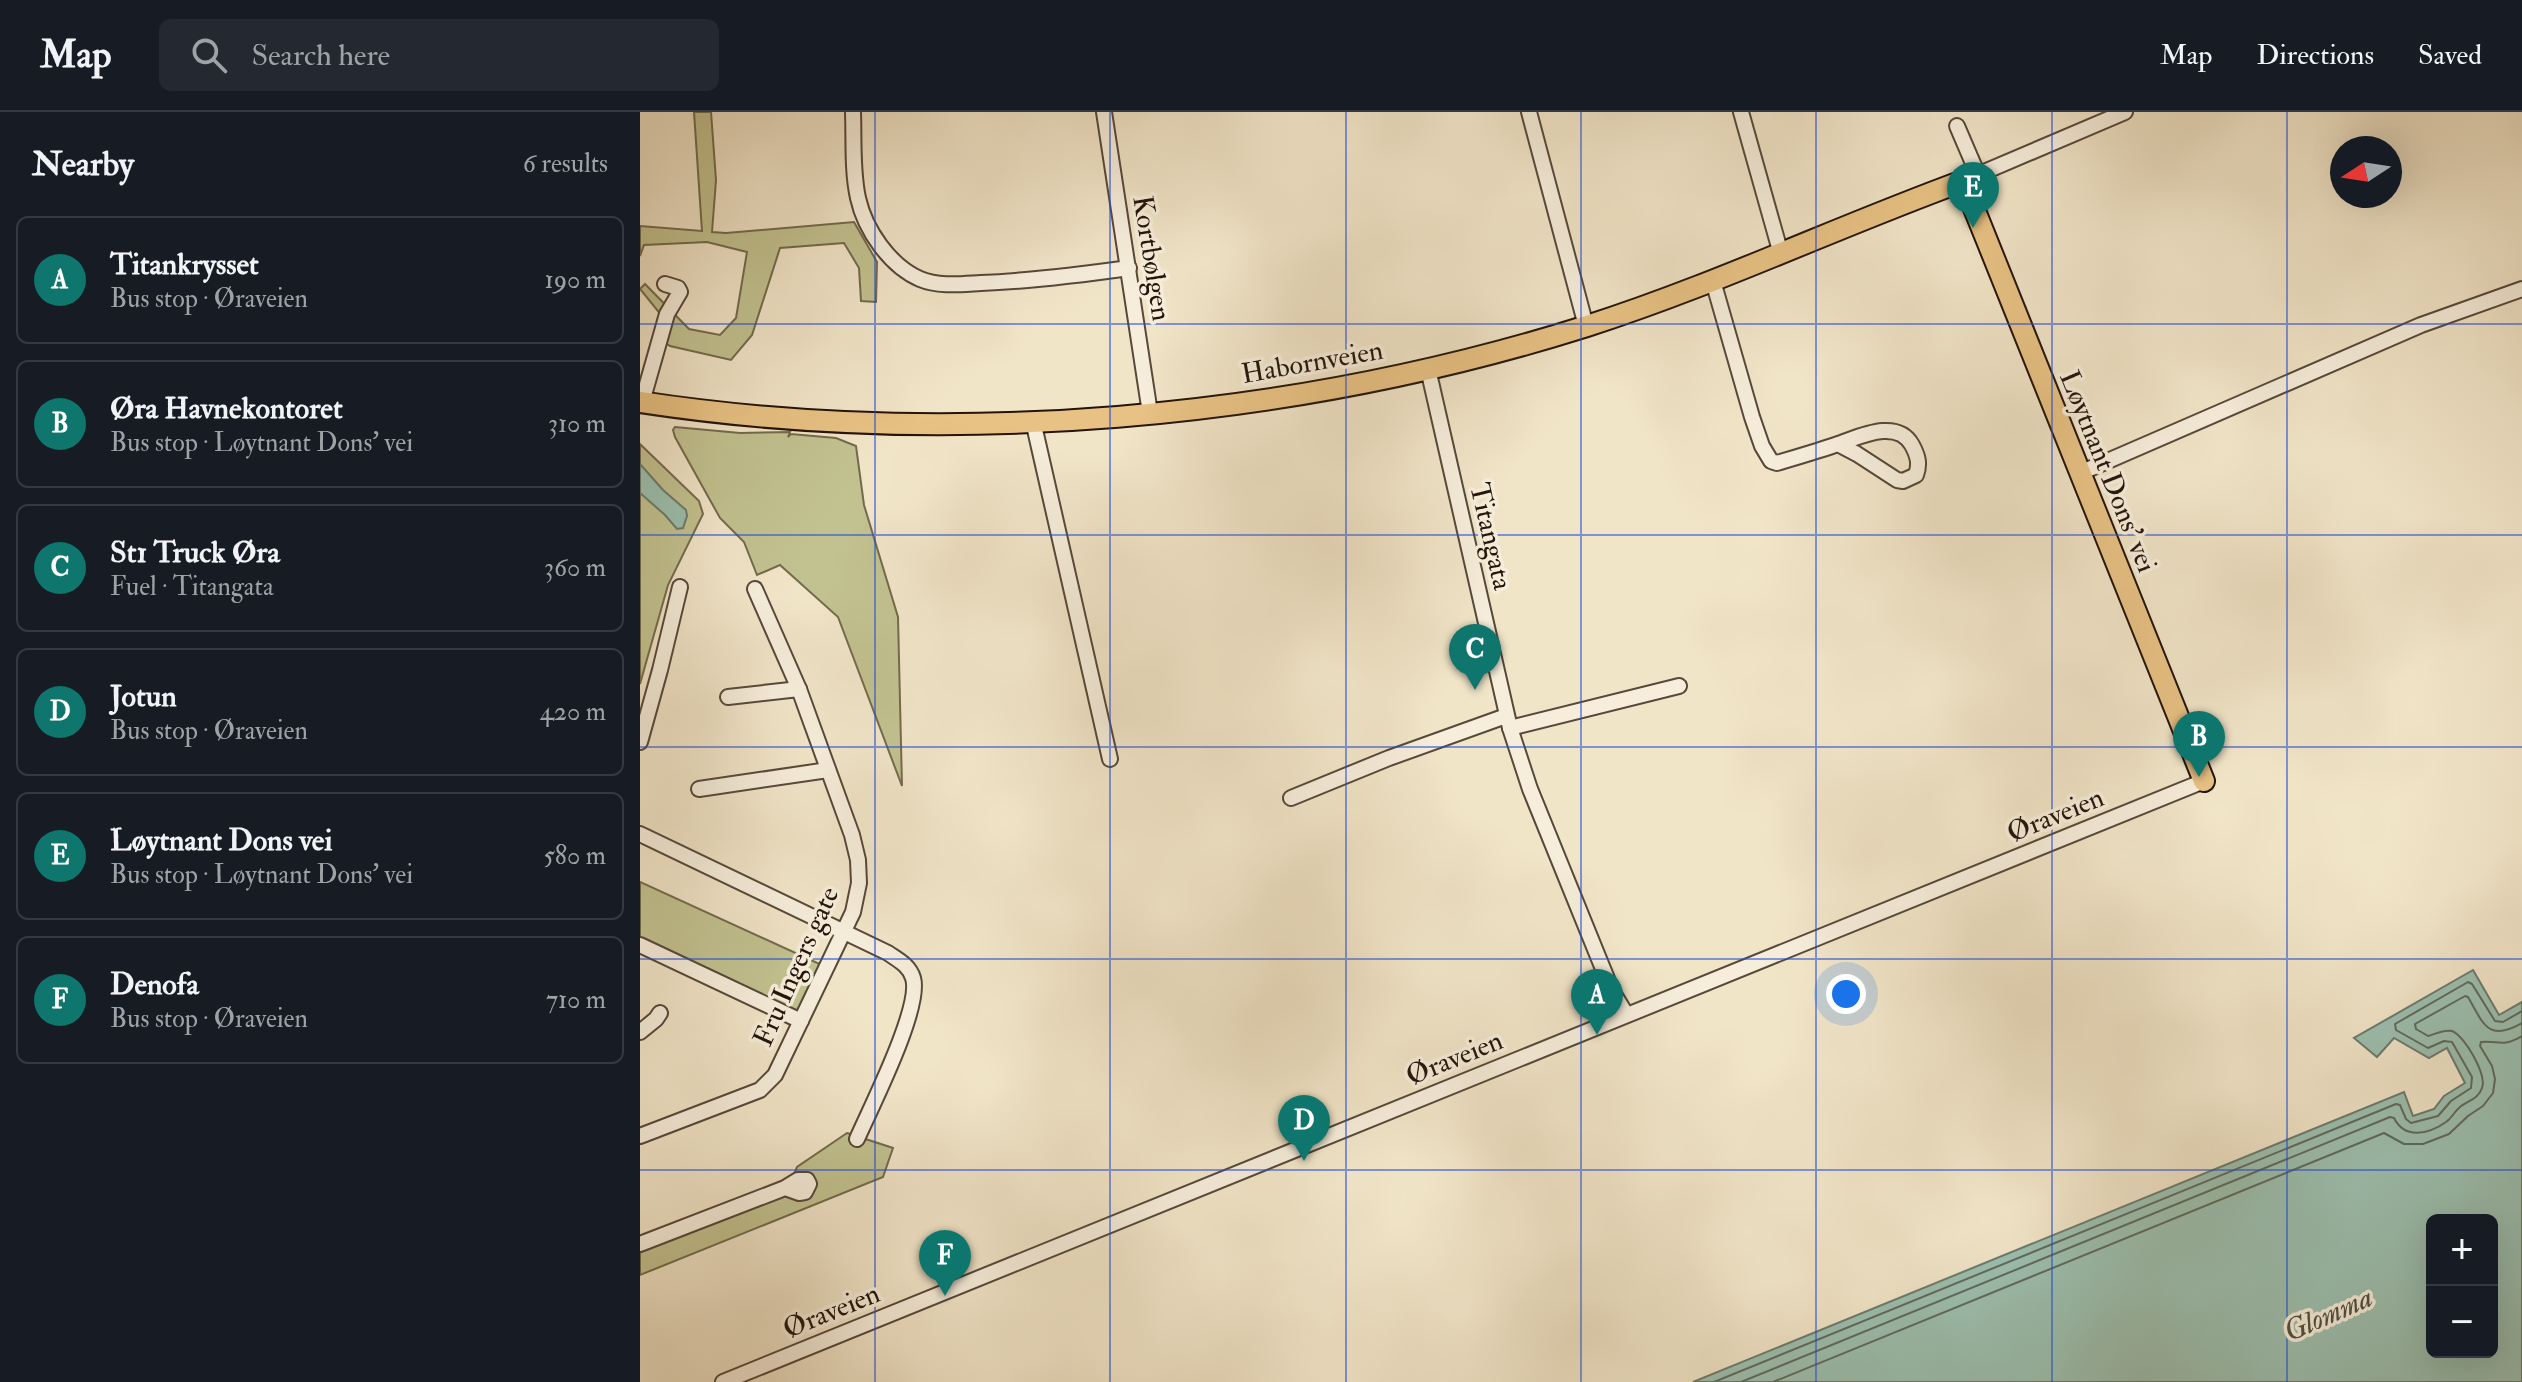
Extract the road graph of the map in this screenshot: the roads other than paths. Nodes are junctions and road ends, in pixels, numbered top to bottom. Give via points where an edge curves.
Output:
1 (853, 112) edge
2 (1104, 112) edge
3 (1529, 112) edge
4 (1741, 112) edge
5 (2125, 112) edge
6 (1957, 126) dead end
7 (1971, 178) junction
8 (1781, 254) junction
9 (1129, 268) junction
10 (1713, 281) junction
11 (665, 284) dead end
12 (2522, 289) edge
13 (1586, 326) junction
14 (1428, 369) junction
15 (641, 402) edge
16 (1150, 413) junction
17 (1033, 421) junction
18 (1838, 444) junction
19 (2080, 473) junction
20 (680, 587) dead end
21 (755, 589) dead end
22 (1679, 686) dead end
23 (799, 689) junction
24 (728, 697) dead end
25 (1508, 722) junction
26 (640, 742) edge
27 (1110, 759) dead end
28 (828, 770) junction
29 (2204, 781) joint
30 (699, 789) dead end
31 (1291, 798) dead end
32 (640, 834) edge
33 (845, 932) junction
34 (640, 945) edge
35 (660, 1013) dead end
36 (1626, 1014) junction
37 (801, 1021) junction
38 (640, 1032) edge
39 (641, 1133) edge
40 (857, 1139) dead end
41 (785, 1188) dead end
42 (640, 1244) edge
43 (723, 1382) edge

1 - 9 street via 857,196 863,216 904,270 922,280 957,284
2 - 9 street, Kortbølgen
3 - 13 street
4 - 8 street
5 - 7 street
6 - 7 street
7 - 8 highway, Habornveien
7 - 19 highway, Løytnant Dons' vei
8 - 10 highway, Habornveien
9 - 16 street, Kortbølgen
10 - 13 highway, Habornveien
10 - 18 street via 1769,460 1777,463
11 - 15 street via 680,292 667,314
12 - 19 street via 2405,332
13 - 14 highway, Habornveien
14 - 16 highway, Habornveien via 1221,406
14 - 25 street, Titangata
15 - 17 highway, Habornveien via 840,421
16 - 17 highway, Habornveien
17 - 27 street
18 - 18 street via 1875,432 1904,435 1916,452 1918,470 1897,480
19 - 29 highway, Løytnant Dons' vei
20 - 26 street
21 - 23 street, Fru Ingers gate
22 - 25 street
23 - 24 street
23 - 28 street, Fru Ingers gate
25 - 31 street via 1389,758
25 - 36 street, Titangata via 1544,824
28 - 30 street
28 - 33 street, Fru Ingers gate via 858,860 859,883
29 - 36 street, Øraveien
32 - 33 street
33 - 37 street, Fru Ingers gate
33 - 40 street via 908,967 914,981 914,1001
34 - 37 street
35 - 38 street
36 - 43 street, Øraveien
37 - 39 street, Fru Ingers gate via 775,1075 760,1090
41 - 42 street

